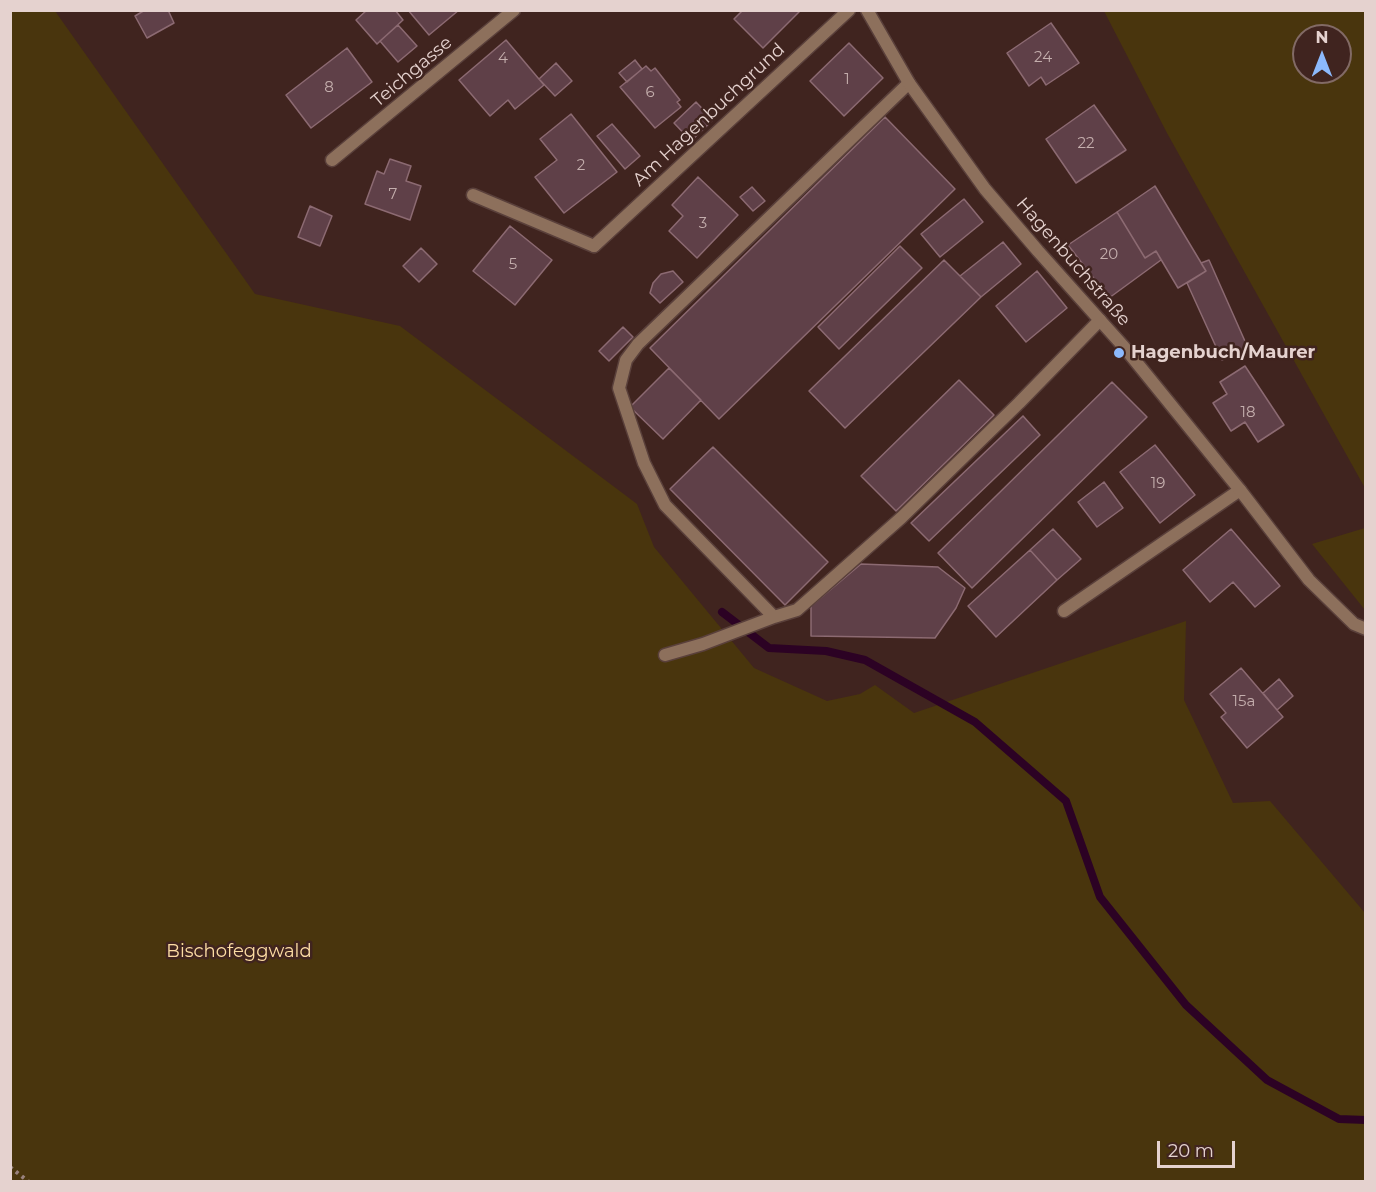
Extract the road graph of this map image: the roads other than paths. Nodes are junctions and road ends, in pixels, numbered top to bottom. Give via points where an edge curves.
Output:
1 (514, 10) edge
2 (849, 10) edge
3 (867, 10) edge
4 (909, 82) junction
5 (332, 160) dead end
6 (473, 195) dead end
7 (1100, 320) junction
8 (1240, 490) junction
9 (1064, 611) dead end
10 (774, 617) junction
11 (1365, 630) edge
12 (665, 655) dead end

1 - 5 street, Teichgasse
2 - 6 street, Am Hagenbuchgrund via 594,246
3 - 4 street, Hagenbuchstraße
4 - 7 street, Hagenbuchstraße via 985,189
4 - 10 street via 654,328 626,360 619,388 644,463 665,505
7 - 8 street, Hagenbuchstraße
7 - 10 street via 901,518 797,610
8 - 9 street
8 - 11 street, Hagenbuchstraße via 1309,580
10 - 12 street

